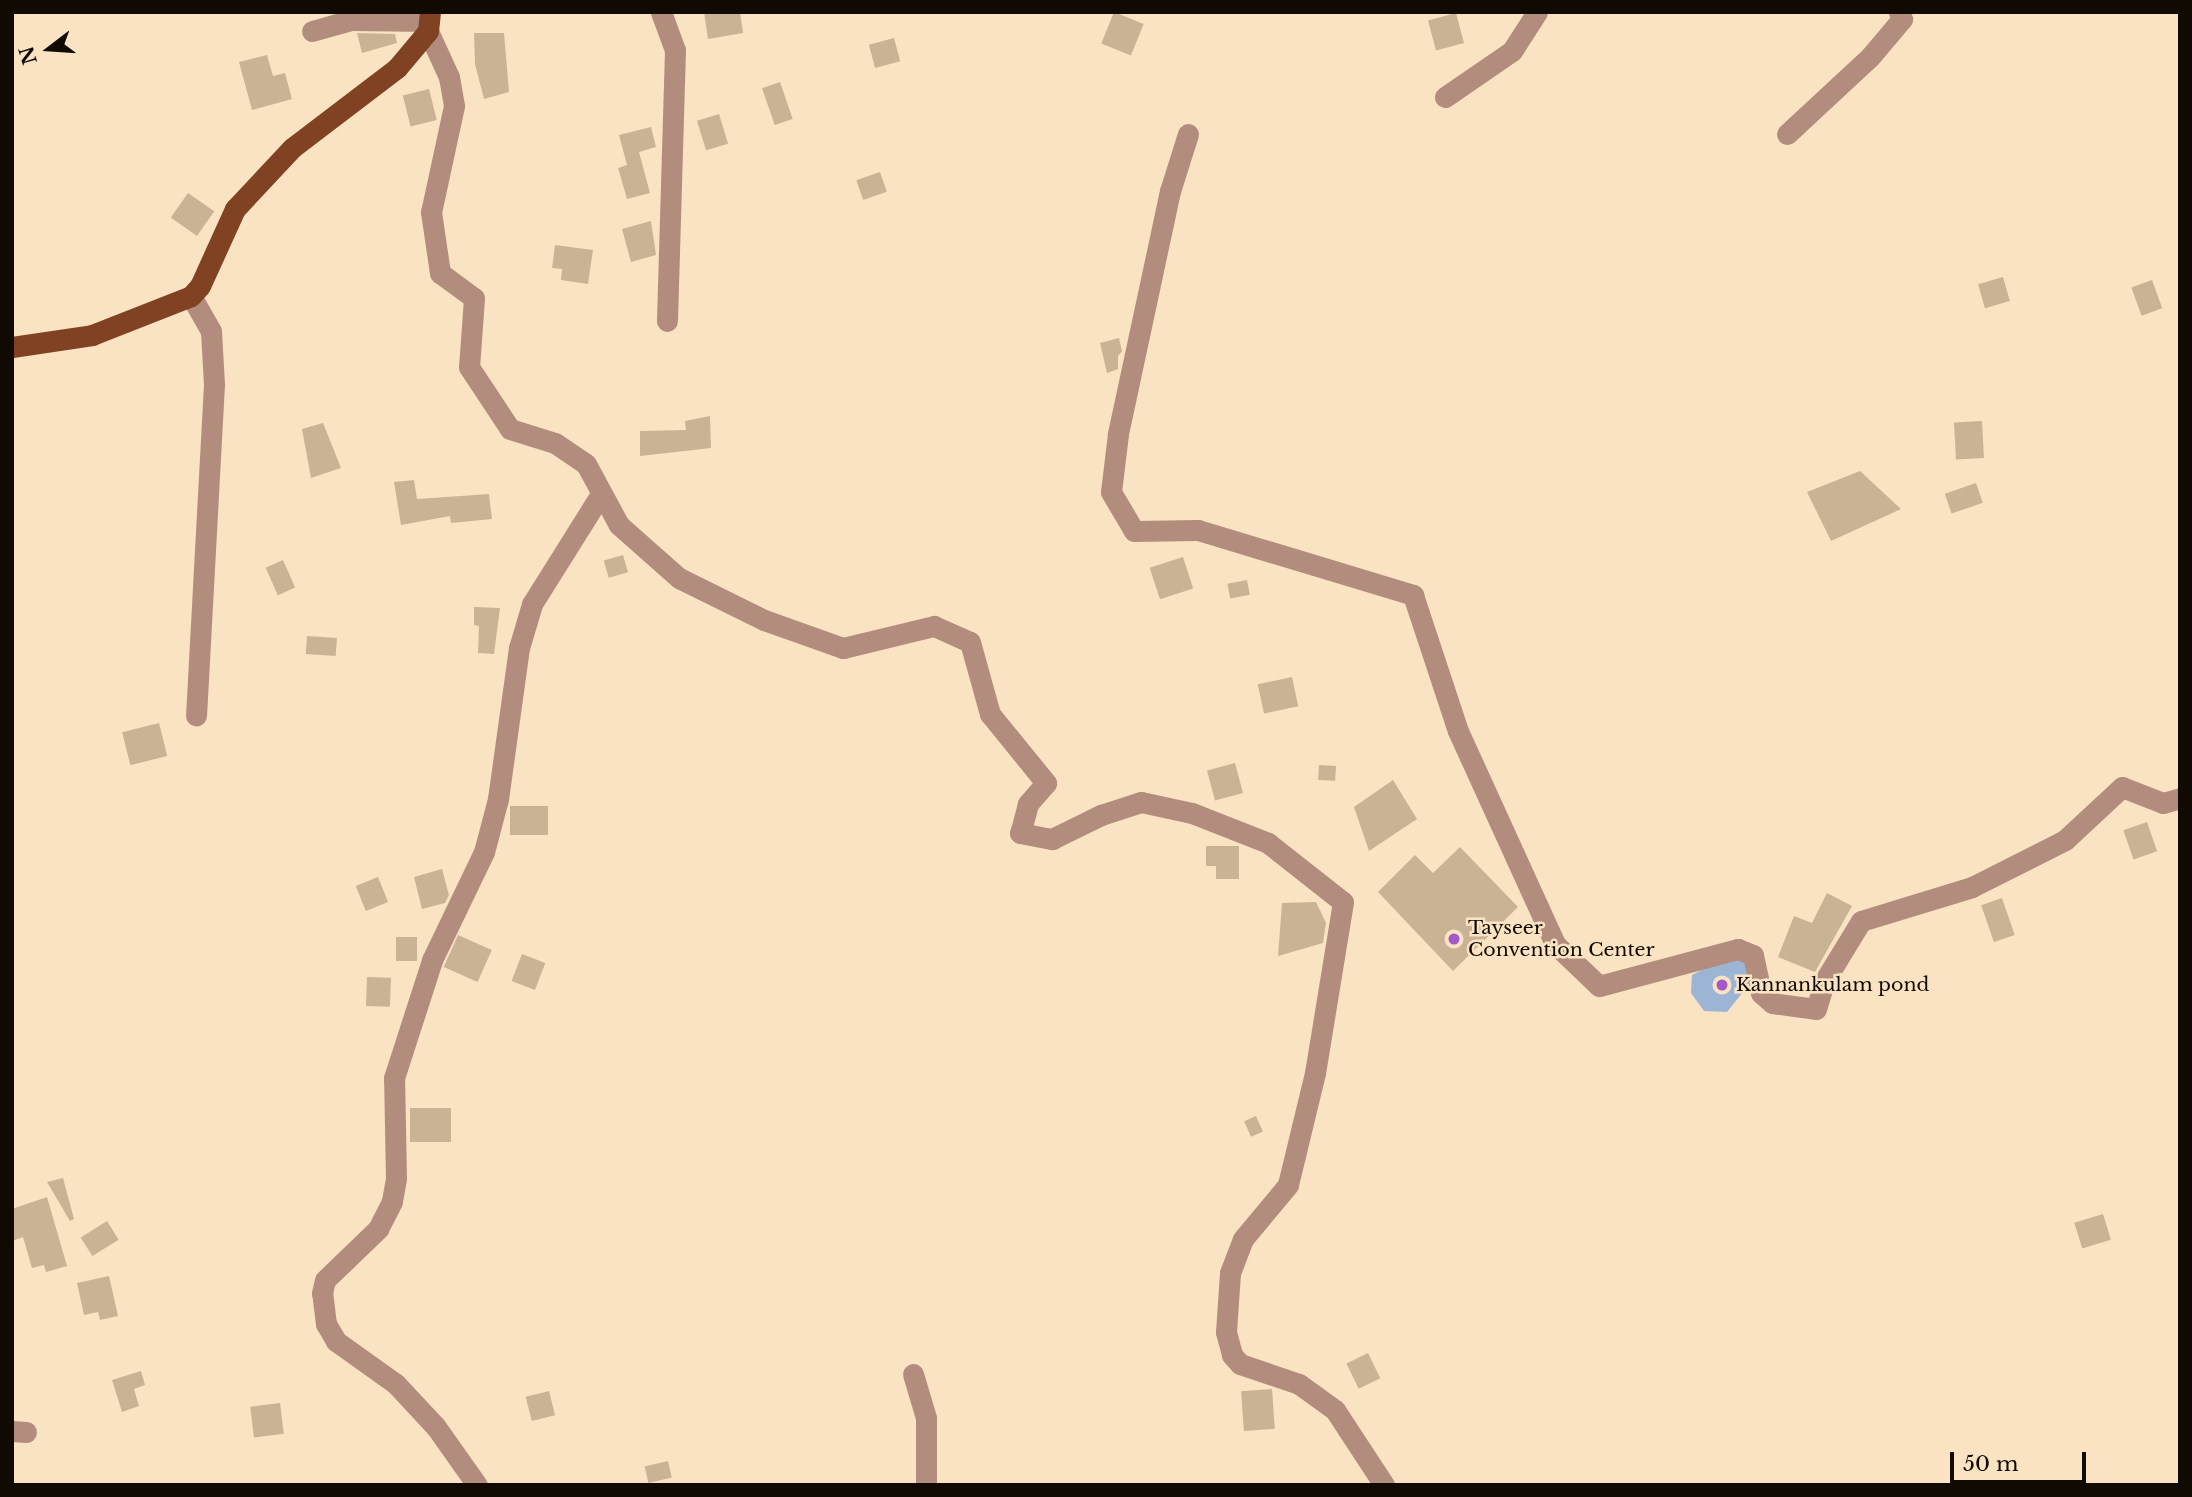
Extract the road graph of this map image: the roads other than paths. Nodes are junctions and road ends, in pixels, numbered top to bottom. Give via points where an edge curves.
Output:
1 (662, 12) edge
2 (1537, 12) edge
3 (1899, 12) edge
4 (429, 21) edge
5 (312, 31) dead end
6 (1445, 97) dead end
7 (1188, 134) dead end
8 (1787, 134) dead end
9 (191, 296) junction
10 (667, 321) dead end
11 (12, 346) edge
12 (601, 494) junction
13 (195, 716) dead end
14 (2180, 799) edge
15 (912, 1374) dead end
16 (477, 1485) edge
17 (926, 1485) edge
18 (1384, 1485) edge

1 - 10 street via 675,50
2 - 6 street via 1512,51
3 - 8 street via 1902,19 1870,57
4 - 5 street via 351,20
4 - 9 main road via 397,68 265,174 235,209 201,286
4 - 12 street via 454,106 431,212 440,273 474,298 469,367 510,429 555,443 586,464
7 - 14 street via 1170,191 1118,435 1111,492 1134,531 1198,530 1413,595 1458,731 1555,944 1599,986 1738,950 1753,954 1761,993 1772,1003 1816,1009 1825,980 1861,920 1972,887 2065,840 2122,787 2162,803
9 - 11 main road via 92,335
9 - 13 street via 211,331 214,384
12 - 16 street via 533,604 519,648 498,799 484,852 432,960 394,1078 397,1178 392,1201 379,1229 325,1280 322,1293 326,1324 336,1340 396,1384 436,1427
12 - 18 street via 619,525 678,578 764,620 843,648 934,626 970,642 990,714 1046,783 1028,804 1020,834 1052,839 1141,802 1192,813 1268,843 1301,864 1343,902 1315,1073 1288,1185 1243,1239 1230,1273 1226,1332 1232,1355 1240,1364 1299,1384 1335,1410
15 - 17 street via 926,1418

